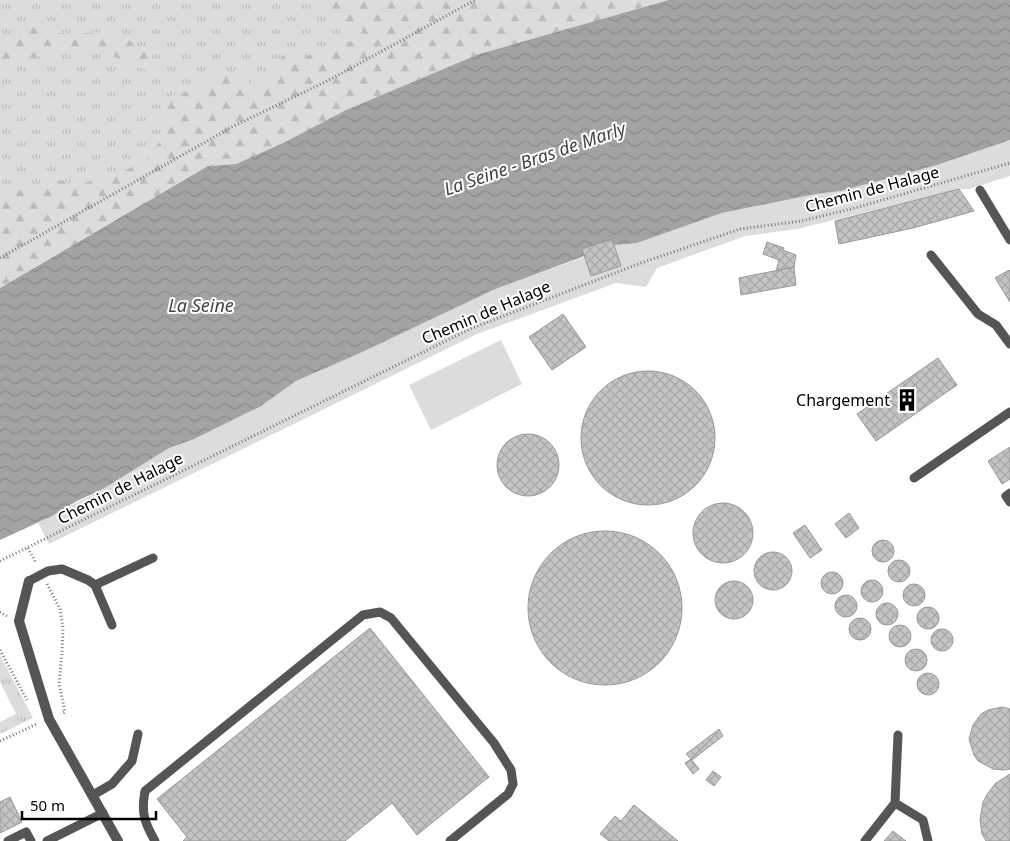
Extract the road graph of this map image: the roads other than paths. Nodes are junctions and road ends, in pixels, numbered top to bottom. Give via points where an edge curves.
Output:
1 (980, 190) dead end
2 (1010, 240) edge
3 (931, 255) dead end
4 (1010, 344) edge
5 (1010, 412) edge
6 (914, 478) dead end
7 (1010, 493) edge
8 (1010, 502) edge
9 (153, 558) dead end
10 (30, 581) joint
11 (95, 585) junction
12 (112, 625) dead end
13 (138, 734) dead end
14 (898, 735) dead end
15 (93, 795) junction
16 (896, 803) junction
17 (103, 813) junction
18 (8, 841) edge
19 (31, 841) edge
20 (47, 841) edge
21 (118, 841) edge
22 (155, 841) edge
23 (450, 841) edge
24 (864, 841) edge
25 (928, 841) edge

1 - 2 lane
3 - 4 lane via 978,314 996,325
5 - 6 lane
7 - 8 lane via 1006,496
9 - 11 lane
10 - 11 lane via 48,571 62,569
10 - 15 street via 19,621 50,719
11 - 12 lane
13 - 15 lane via 132,761 112,784
14 - 16 lane
15 - 17 street
16 - 24 lane
16 - 25 lane via 923,820
17 - 20 lane
17 - 21 street
18 - 19 lane via 26,832
22 - 23 lane via 142,808 145,790 363,615 380,612 392,618 494,743 511,770 513,784 508,794

